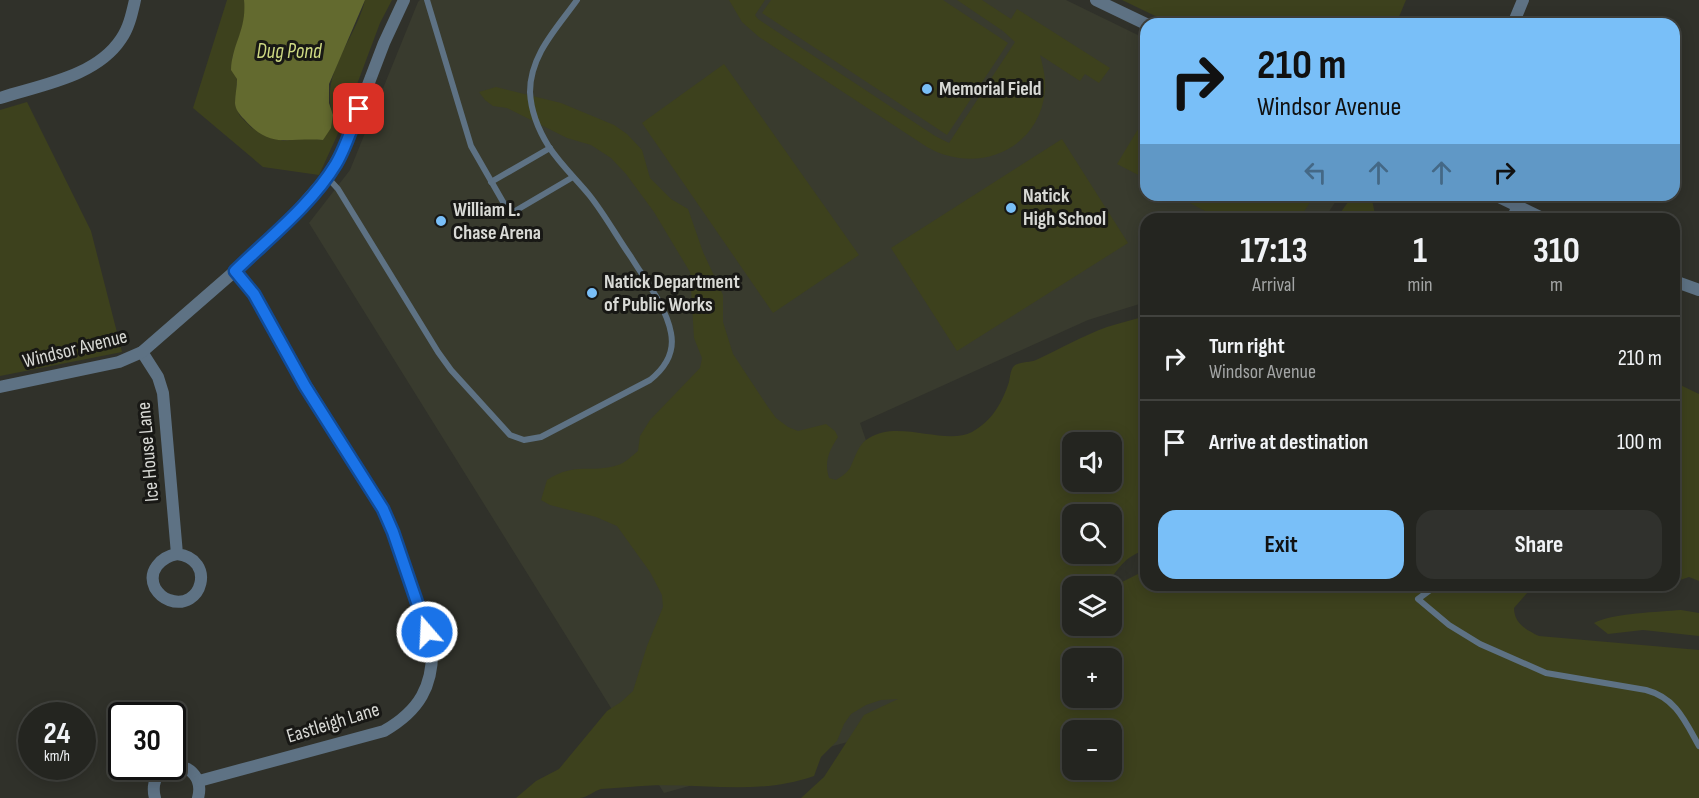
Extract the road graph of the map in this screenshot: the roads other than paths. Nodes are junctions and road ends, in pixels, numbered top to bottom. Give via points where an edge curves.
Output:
1 (135, 0) edge
2 (404, 0) edge
3 (427, 0) edge
4 (577, 0) edge
5 (1096, 0) edge
6 (1524, 0) edge
7 (1516, 18) edge
8 (1140, 21) edge
9 (0, 98) edge
10 (550, 148) junction
11 (327, 177) junction
12 (573, 177) junction
13 (491, 182) junction
14 (1507, 201) edge
15 (1515, 205) junction
16 (1512, 213) edge
17 (1532, 213) edge
18 (235, 271) junction
19 (1680, 283) edge
20 (1699, 290) edge
21 (142, 352) junction
22 (0, 387) edge
23 (177, 554) dead end
24 (1429, 591) edge
25 (1699, 746) edge
26 (186, 768) edge
27 (156, 780) edge
28 (199, 781) junction
29 (155, 798) edge
30 (198, 798) edge

1 - 9 street via 120,40 102,58 82,71
2 - 11 street, Windsor Avenue via 344,148
3 - 13 lane via 467,134
4 - 10 lane via 544,46 532,78 534,115
5 - 8 street
6 - 7 street
10 - 12 lane
10 - 13 lane
11 - 12 lane via 444,361 510,435 524,440 541,437 639,387 661,372 670,356 668,321 655,296 597,206
11 - 18 street, Windsor Avenue
12 - 13 lane via 510,214
14 - 15 street
15 - 16 lane
15 - 17 street
18 - 21 street, Windsor Avenue
18 - 28 street, Eastleigh Lane via 254,294 305,386 383,509 432,645 433,664 428,686 418,703 402,721 384,731
19 - 20 street
21 - 22 street, Windsor Avenue via 112,364
21 - 23 street, Ice House Lane via 163,393
24 - 25 lane via 1418,599 1449,625 1501,654 1546,673 1662,695 1675,706
26 - 28 street
27 - 29 street
28 - 30 street

